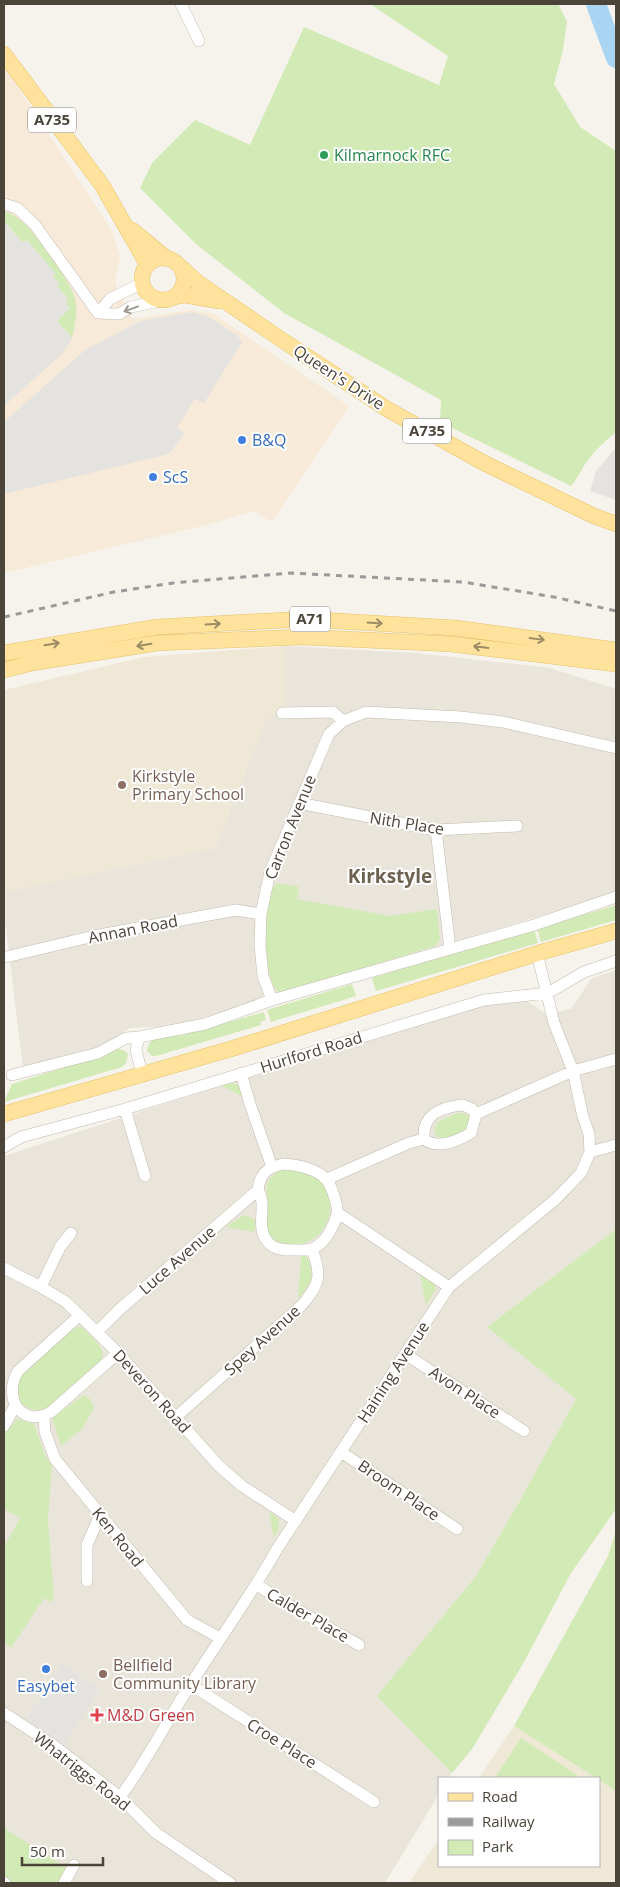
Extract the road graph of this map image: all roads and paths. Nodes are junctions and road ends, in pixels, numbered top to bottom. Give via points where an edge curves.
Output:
1 (181, 4) edge
2 (199, 42) dead end
3 (4, 54) edge
4 (4, 204) edge
5 (125, 224) junction
6 (165, 258) junction
7 (147, 264) junction
8 (182, 268) junction
9 (142, 283) junction
10 (170, 298) junction
11 (228, 303) junction
12 (98, 313) junction
13 (616, 524) edge
14 (616, 650) edge
15 (4, 653) edge
16 (616, 664) edge
17 (4, 670) edge
18 (282, 714) dead end
19 (343, 721) junction
20 (616, 748) edge
21 (298, 803) junction
22 (518, 826) dead end
23 (436, 830) junction
24 (616, 897) edge
25 (261, 914) junction
26 (616, 932) edge
27 (450, 949) junction
28 (537, 953) junction
29 (6, 957) dead end
30 (616, 961) edge
31 (548, 993) junction
32 (272, 1000) junction
33 (139, 1037) junction
34 (616, 1059) edge
35 (573, 1071) junction
36 (241, 1073) junction
37 (12, 1074) dead end
38 (142, 1074) junction
39 (125, 1109) junction
40 (4, 1114) edge
41 (476, 1114) junction
42 (424, 1139) junction
43 (616, 1145) edge
44 (4, 1147) edge
45 (590, 1152) junction
46 (272, 1167) junction
47 (145, 1176) dead end
48 (327, 1179) junction
49 (258, 1190) junction
50 (338, 1213) junction
51 (71, 1233) dead end
52 (312, 1249) junction
53 (4, 1268) edge
54 (41, 1287) junction
55 (449, 1287) junction
56 (79, 1316) junction
57 (98, 1332) junction
58 (118, 1352) junction
59 (405, 1354) junction
60 (15, 1406) junction
61 (44, 1416) junction
62 (176, 1417) junction
63 (4, 1426) edge
64 (524, 1431) dead end
65 (341, 1452) junction
66 (100, 1515) junction
67 (296, 1521) junction
68 (457, 1529) dead end
69 (87, 1580) dead end
70 (257, 1585) junction
71 (220, 1638) junction
72 (359, 1645) dead end
73 (191, 1685) junction
74 (4, 1714) edge
75 (120, 1797) junction
76 (374, 1802) dead end
77 (74, 1865) dead end
78 (64, 1883) edge
79 (230, 1883) edge

1 - 2 street
3 - 5 main road, A735 via 102,185
4 - 12 street via 16,208 34,225
5 - 6 main road, A735
5 - 7 main road, A735
6 - 7 main road
6 - 8 main road, A735 via 172,259
7 - 9 main road
8 - 10 main road via 183,287
8 - 11 main road, Queen's Drive / A735
9 - 10 main road, A735 via 153,298
9 - 12 street via 110,299
10 - 11 main road, Queen's Drive / A735 via 185,295
10 -> 12 street via 131,307 119,314
11 - 13 main road, Queen's Drive / A735 via 387,409 484,463
15 -> 14 main road, A71 via 158,626 304,619 456,628
16 -> 17 main road, A71 via 451,644 301,637 157,643
18 - 19 street via 333,712
19 - 20 street, Carron Avenue via 366,712 460,717 503,722
19 - 21 street, Carron Avenue via 329,734
21 - 23 street, Nith Place
21 - 25 street, Carron Avenue via 270,872
22 - 23 street, Nith Place
23 - 27 street
24 - 27 street
25 - 29 street, Annan Road via 236,910 94,936
25 - 32 street, Carron Avenue via 263,976
26 - 28 main road, Hurlford Road
27 - 32 street
28 - 31 street
28 - 38 main road, Hurlford Road
30 - 31 street, Hurlford Road via 584,972
31 - 35 street via 554,1023
31 - 36 street, Hurlford Road via 484,1000
32 - 33 street via 206,1024
33 - 37 street via 126,1038 98,1053
33 - 38 street via 136,1050
34 - 35 street
35 - 41 street
35 - 45 street via 589,1134
36 - 39 street, Hurlford Road
36 - 46 street
38 - 40 main road, Hurlford Road
39 - 44 street, Hurlford Road via 21,1138
39 - 47 street
41 - 42 street via 471,1133 463,1138 440,1145
41 - 42 street via 463,1105 436,1112 424,1125
42 - 48 street
43 - 45 street
45 - 55 street, Haining Avenue via 581,1173 556,1199
46 - 48 street via 283,1164 302,1166
46 - 49 street via 261,1176
48 - 50 street
49 - 52 street via 263,1197 261,1228 267,1242 285,1250
49 - 57 street, Luce Avenue via 120,1309
50 - 52 street via 327,1237
50 - 55 street
51 - 54 street via 60,1247
52 - 62 street, Spey Avenue via 319,1267 318,1282 313,1292
53 - 54 street, Deveron Road
54 - 56 street, Deveron Road via 66,1302
55 - 59 street, Haining Avenue
56 - 57 street, Deveron Road
56 - 60 street via 18,1371 12,1381 11,1396
57 - 58 street, Deveron Road
58 - 61 street
58 - 62 street, Deveron Road
59 - 64 street, Avon Place
59 - 65 street, Haining Avenue
60 - 61 street via 29,1416
60 - 63 street
61 - 66 street, Ken Road via 45,1432 54,1459
62 - 67 street, Deveron Road via 236,1481
65 - 67 street, Haining Avenue
65 - 68 street, Broom Place
66 - 69 street via 87,1544
66 - 71 street, Ken Road via 187,1620
67 - 70 street, Haining Avenue
70 - 71 street, Haining Avenue
70 - 72 street, Calder Place
71 - 73 street, Haining Avenue
73 - 75 street, Haining Avenue via 139,1772
73 - 76 street, Croe Place
74 - 75 street, Whatriggs Road via 56,1747
75 - 79 street, Whatriggs Road via 156,1833
77 - 78 street

